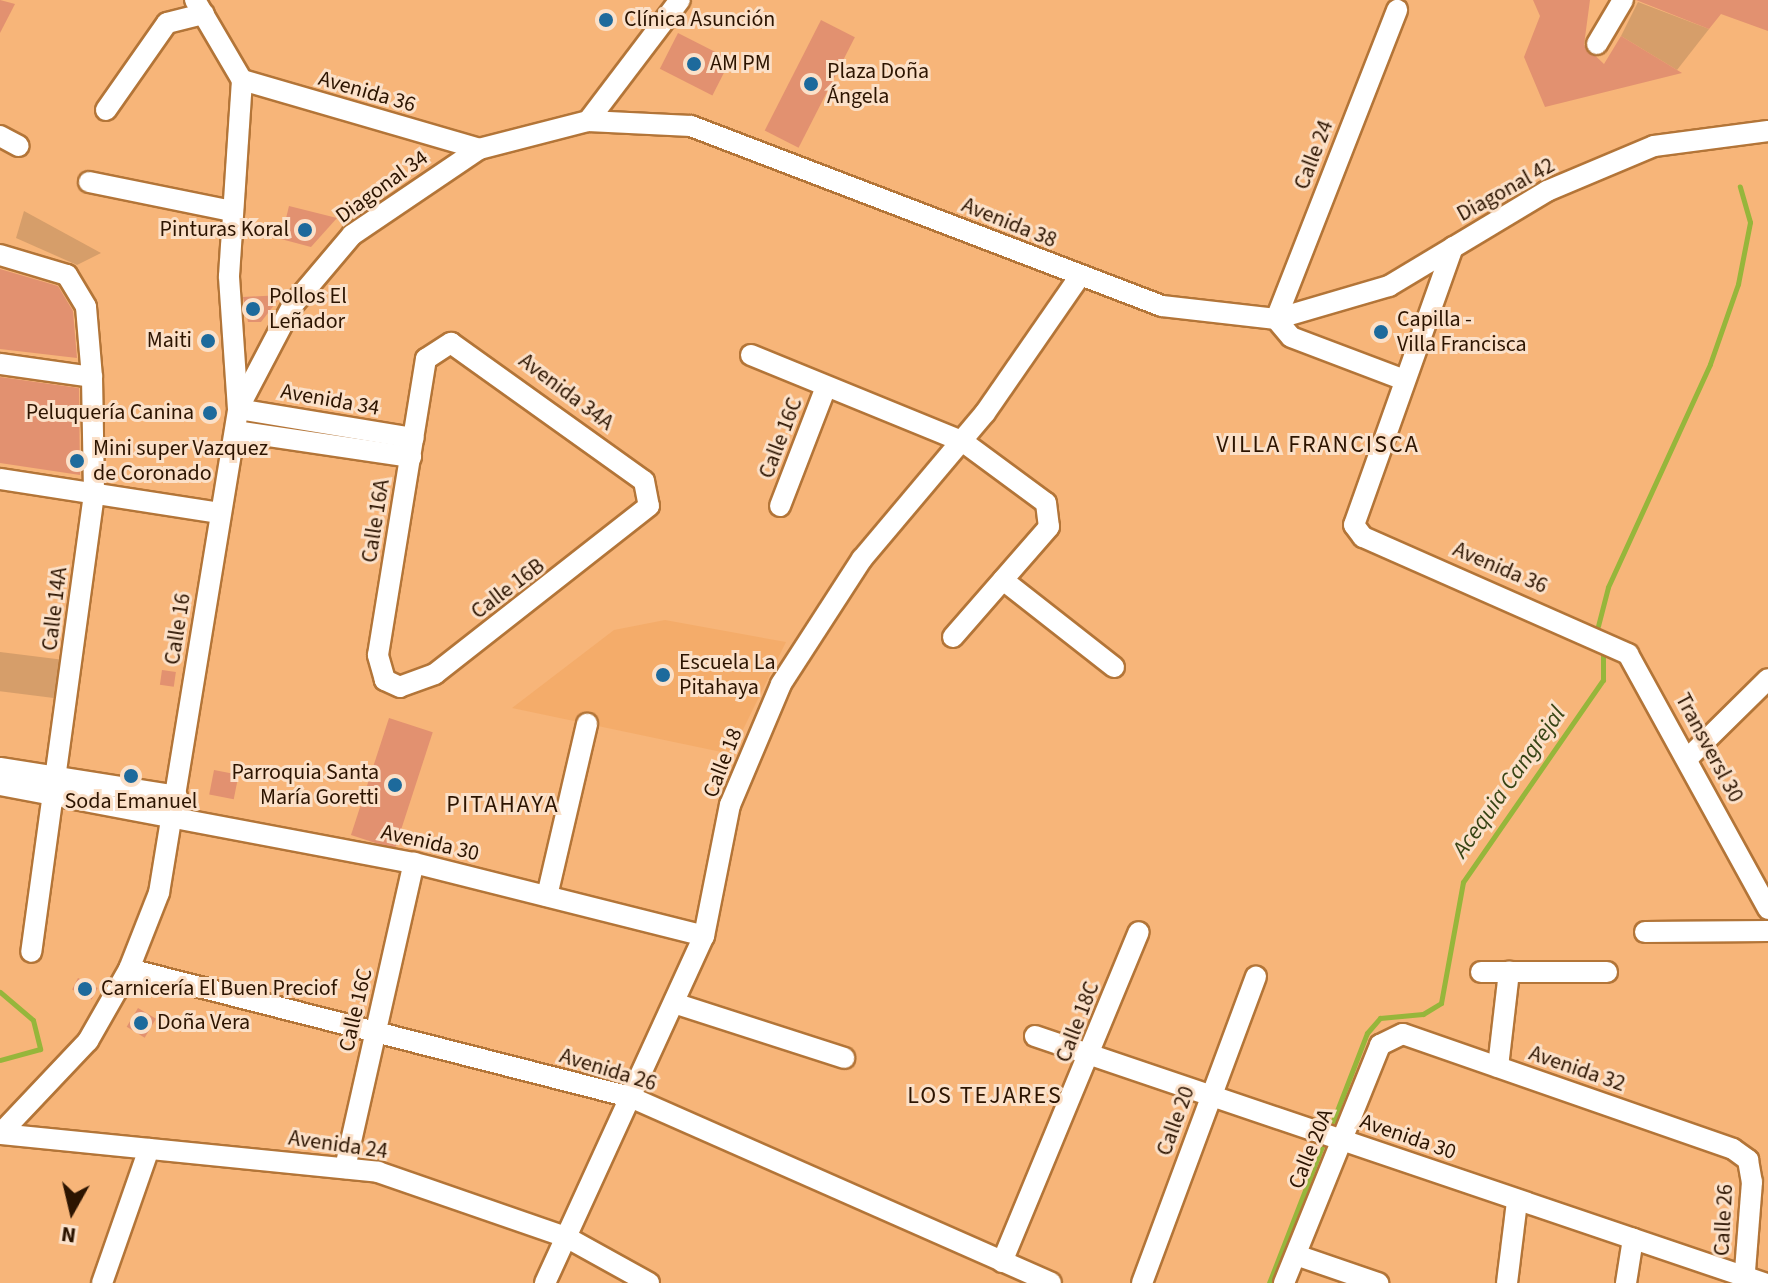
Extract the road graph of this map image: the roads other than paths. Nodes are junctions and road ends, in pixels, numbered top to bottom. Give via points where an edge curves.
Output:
1 (680, 0) edge
2 (1623, 0) edge
3 (199, 7) edge
4 (1397, 10) dead end
5 (1597, 44) dead end
6 (242, 80) junction
7 (106, 110) dead end
8 (588, 121) junction
9 (1768, 131) edge
10 (0, 136) edge
11 (19, 146) dead end
12 (479, 149) junction
13 (89, 182) dead end
14 (231, 211) junction
15 (1453, 247) junction
16 (0, 255) edge
17 (1079, 277) junction
18 (1276, 319) junction
19 (751, 355) dead end
20 (426, 359) joint
21 (0, 364) edge
22 (92, 377) junction
23 (1404, 380) junction
24 (826, 387) junction
25 (238, 409) junction
26 (235, 431) junction
27 (962, 441) junction
28 (412, 447) junction
29 (0, 479) edge
30 (94, 494) junction
31 (780, 506) dead end
32 (219, 513) junction
33 (646, 516) joint
34 (1003, 580) junction
35 (953, 637) dead end
36 (1628, 654) joint
37 (1114, 667) dead end
38 (1768, 679) edge
39 (393, 686) joint
40 (587, 724) dead end
41 (1688, 758) junction
42 (0, 768) edge
43 (0, 785) edge
44 (56, 785) junction
45 (176, 804) junction
46 (414, 863) junction
47 (547, 896) junction
48 (1768, 909) edge
49 (1768, 931) edge
50 (1139, 932) dead end
51 (1645, 932) dead end
52 (704, 936) junction
53 (31, 952) dead end
54 (129, 969) junction
55 (1481, 972) dead end
56 (1509, 972) junction
57 (1607, 972) dead end
58 (1256, 977) dead end
59 (674, 1003) junction
60 (376, 1032) junction
61 (1035, 1036) dead end
62 (1388, 1036) joint
63 (1092, 1055) junction
64 (844, 1058) dead end
65 (1498, 1067) junction
66 (1211, 1095) junction
67 (630, 1097) junction
68 (0, 1134) edge
69 (1340, 1138) junction
70 (149, 1149) junction
71 (1748, 1160) joint
72 (345, 1168) junction
73 (1517, 1201) junction
74 (566, 1237) junction
75 (1633, 1239) junction
76 (1296, 1255) junction
77 (1002, 1262) junction
78 (1751, 1281) edge
79 (102, 1283) edge
80 (545, 1283) edge
81 (649, 1283) edge
82 (1051, 1283) edge
83 (1142, 1283) edge
84 (1284, 1283) edge
85 (1378, 1283) edge
86 (1507, 1283) edge
87 (1626, 1283) edge

1 - 8 street
2 - 5 street
3 - 6 street
3 - 7 street via 167,23
4 - 18 street, Calle 24
6 - 12 street, Avenida 36
6 - 14 street, Calle 16
8 - 12 street, Diagonal 34
8 - 17 street, Avenida 38 via 691,126 806,164
9 - 15 street, Diagonal 42 via 1654,146 1547,191
10 - 11 street
12 - 25 street, Diagonal 34 via 352,235 292,306
13 - 14 street
14 - 25 street, Calle 16
15 - 18 street, Diagonal 42 via 1389,286
15 - 23 street
16 - 22 street, Calle 14A via 67,275 86,307
17 - 18 street, Avenida 38 via 1201,316
17 - 27 street, Calle 18
18 - 23 street via 1291,337
19 - 24 street
20 - 28 street, Calle 16A
20 - 33 street, Avenida 34A via 451,343 481,358 644,481
21 - 22 street
22 - 30 street, Calle 14A
23 - 36 street, Avenida 36 via 1354,525 1363,537
24 - 27 street
24 - 31 street, Calle 16C
25 - 26 street, Calle 16
25 - 28 street, Avenida 34
26 - 28 street, Avenida 34
26 - 32 street, Calle 16
27 - 34 street via 1046,503 1051,515 1049,527
27 - 52 street, Calle 18 via 862,559 781,684 730,805
28 - 39 street, Calle 16A via 378,655
29 - 30 street
30 - 32 street
30 - 44 street, Calle 14A
32 - 45 street, Calle 16
33 - 39 street, Calle 16B via 435,674
34 - 35 street
34 - 37 street
36 - 41 street, Transversl 30
38 - 41 street
40 - 47 street
41 - 48 street, Transversl 30
42 - 44 street, Avenida 30
43 - 44 street, Avenida 30
44 - 45 street, Avenida 30
44 - 53 street, Calle 14A
45 - 46 street, Avenida 30
45 - 54 street, Calle 16 via 159,893
46 - 47 street, Avenida 30
46 - 60 street, Calle 16C
47 - 52 street, Avenida 30
49 - 51 street
50 - 63 street, Calle 18C
52 - 59 street, Calle 18
54 - 60 street, Avenida 26
54 - 68 street, Calle 16 via 88,1041
55 - 56 street
56 - 57 street
56 - 65 street
58 - 66 street, Calle 20
59 - 64 street
59 - 67 street, Calle 18
60 - 67 street, Avenida 26
60 - 72 street, Calle 16C
61 - 63 street, Avenida 30
62 - 65 street, Avenida 32 via 1403,1034
62 - 69 street, Calle 20A
63 - 66 street, Avenida 30
63 - 77 street, Calle 18C
65 - 71 street, Avenida 32 via 1733,1149
66 - 69 street, Avenida 30
66 - 83 street, Calle 20
67 - 74 street, Calle 18
67 - 77 street, Avenida 26
68 - 70 street, Avenida 24
69 - 73 street, Avenida 30
69 - 76 street, Calle 20A
70 - 72 street, Avenida 24
70 - 79 street
71 - 78 street, Calle 26
72 - 74 street, Avenida 24 via 378,1172
73 - 75 street, Avenida 30
73 - 86 street
74 - 80 street, Calle 18
74 - 81 street, Avenida 24
75 - 78 street, Avenida 30
75 - 87 street
76 - 84 street, Calle 20A
76 - 85 street
77 - 82 street, Avenida 26

